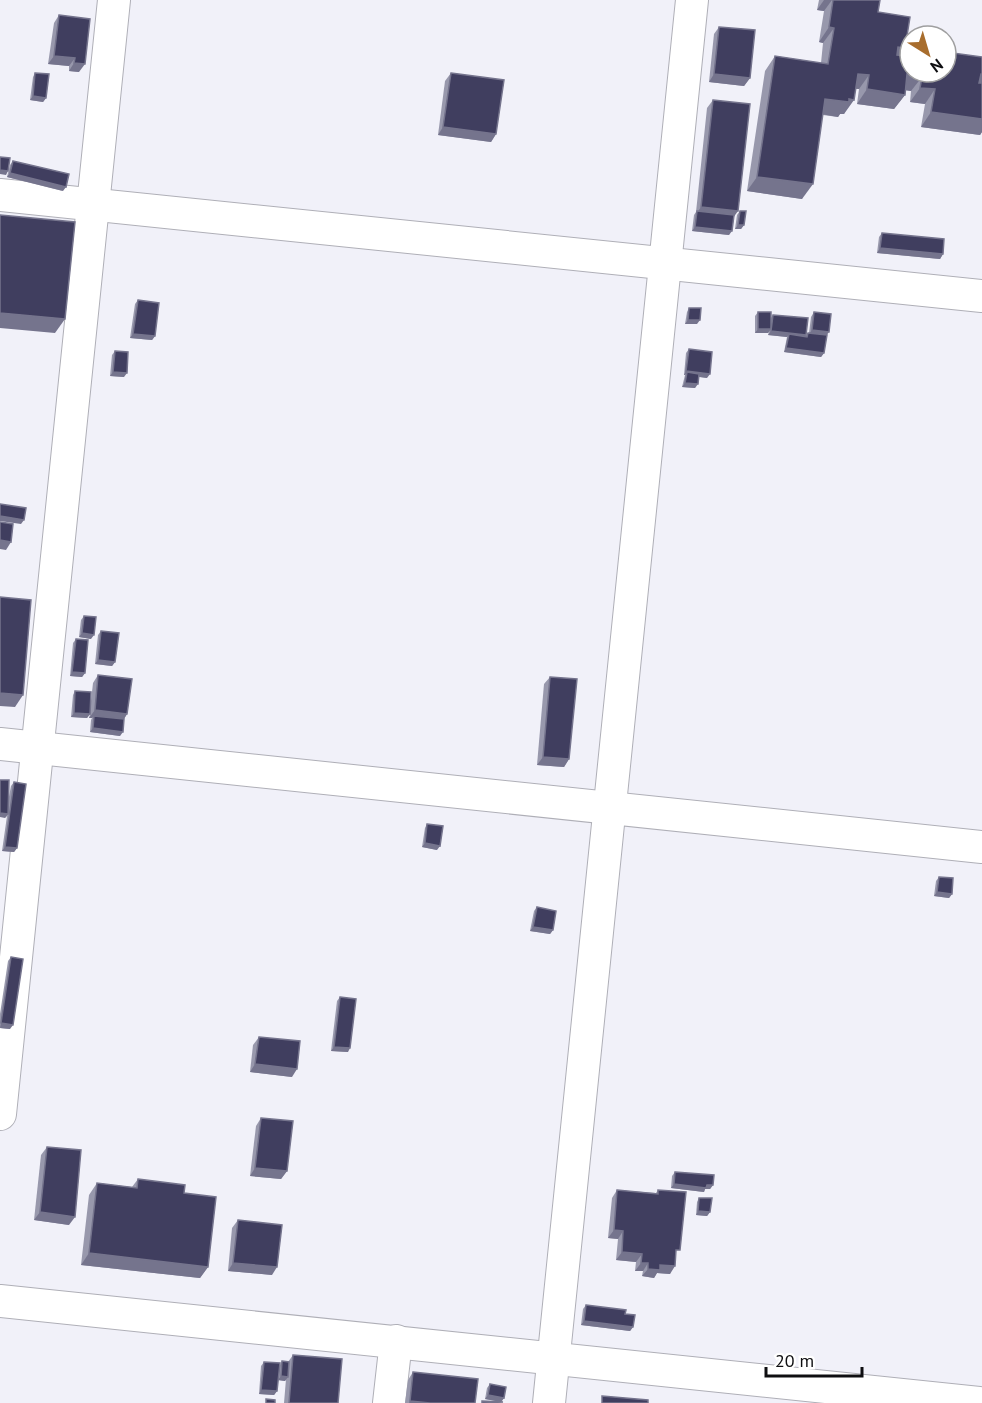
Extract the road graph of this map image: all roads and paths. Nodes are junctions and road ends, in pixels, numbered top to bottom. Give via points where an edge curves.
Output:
1 (114, 0) edge
2 (692, 0) edge
3 (0, 195) edge
4 (93, 205) junction
5 (665, 263) junction
6 (982, 296) edge
7 (0, 744) edge
8 (38, 748) junction
9 (610, 808) junction
10 (982, 847) edge
11 (0, 1114) edge
12 (0, 1301) edge
13 (396, 1341) junction
14 (553, 1358) junction
15 (389, 1403) edge
16 (549, 1403) edge
17 (979, 1403) edge

1 - 4 street
2 - 5 street
3 - 4 street
4 - 5 street
4 - 8 street
5 - 6 street
5 - 9 street
7 - 8 street
8 - 9 street
8 - 11 street
9 - 10 street
9 - 14 street
12 - 13 street
13 - 14 street
13 - 15 street
14 - 16 street
14 - 17 street

